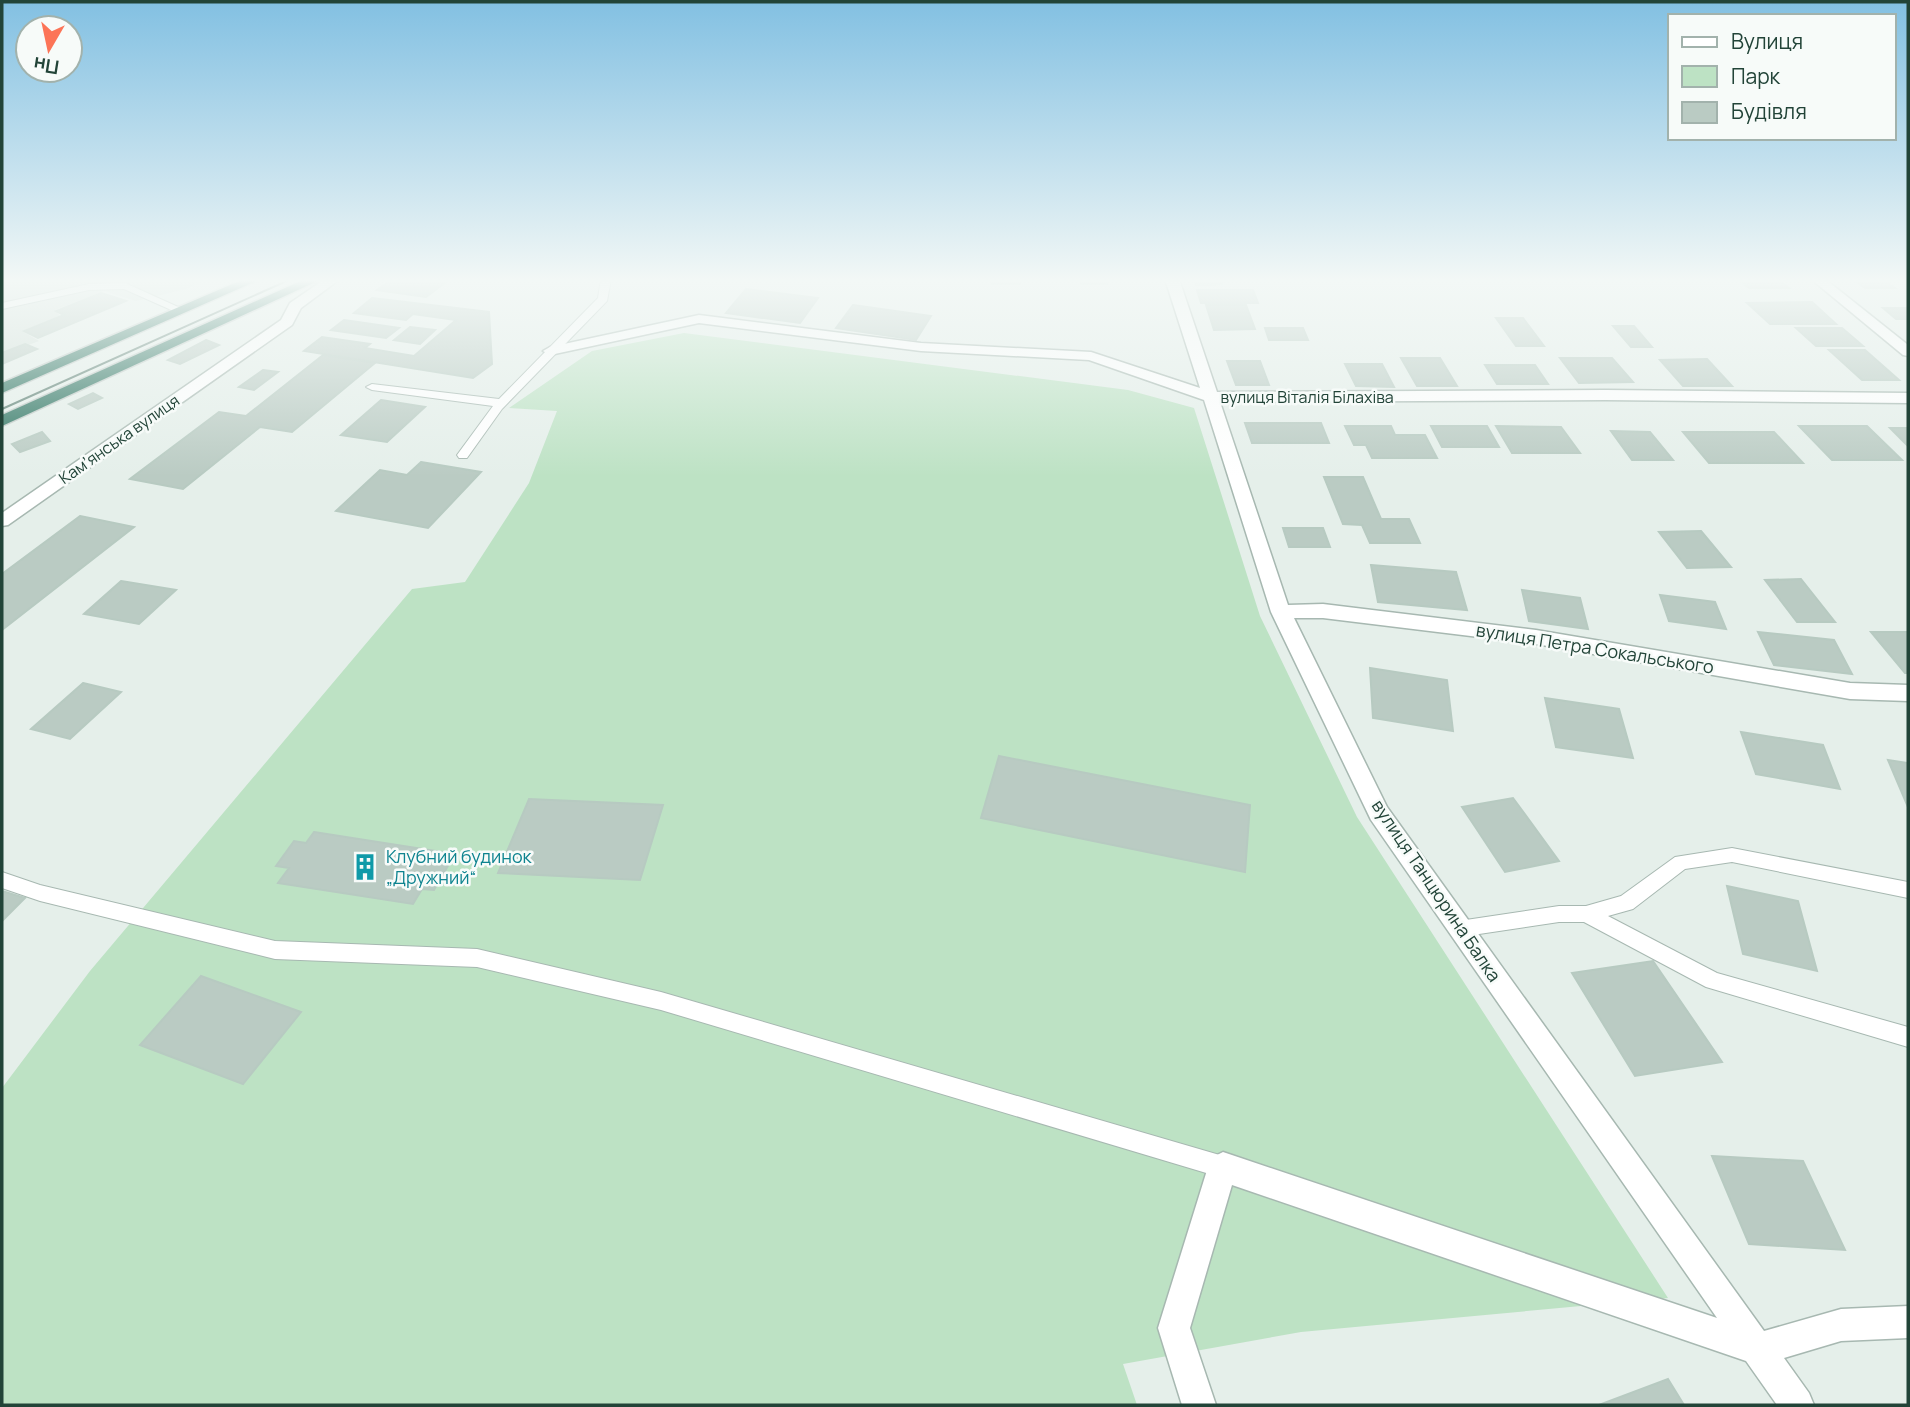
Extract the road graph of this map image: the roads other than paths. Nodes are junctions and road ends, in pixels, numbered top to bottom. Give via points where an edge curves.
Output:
1 (103, 345) edge
2 (170, 345) edge
3 (256, 345) edge
4 (556, 345) edge
5 (580, 345) edge
6 (902, 345) edge
7 (1193, 345) edge
8 (550, 351) junction
9 (372, 387) dead end
10 (2, 388) edge
11 (1210, 397) junction
12 (1908, 398) edge
13 (501, 403) junction
14 (2, 421) edge
15 (463, 455) dead end
16 (2, 522) edge
17 (1281, 612) junction
18 (1908, 693) edge
19 (2, 880) edge
20 (1908, 890) edge
21 (1586, 914) junction
22 (1459, 929) junction
23 (1908, 1037) edge
24 (1223, 1167) junction
25 (1908, 1322) edge
26 (1759, 1349) junction
27 (1199, 1405) edge
28 (1797, 1405) edge

1 - 10 highway
2 - 14 highway
3 - 16 street, Камʼянська вулиця
4 - 8 lane
5 - 8 street, вулиця Віталія Білахіва
6 - 11 street, вулиця Віталія Білахіва via 1091,356
7 - 11 street, вулиця Танцюрина Балка
8 - 13 lane
9 - 13 lane
11 - 12 street, вулиця Віталія Білахіва
11 - 17 street, вулиця Танцюрина Балка
13 - 15 lane
17 - 18 street, вулиця Петра Сокальського via 1323,611 1536,636 1850,691
17 - 22 street, вулиця Танцюрина Балка via 1379,813
19 - 24 lane via 275,950 477,958 635,995
20 - 21 lane via 1732,855 1681,862 1626,903
21 - 22 lane
21 - 23 lane via 1713,981
22 - 26 street, вулиця Танцюрина Балка
24 - 26 street
24 - 27 street via 1174,1328
25 - 26 street via 1841,1325
26 - 28 street, вулиця Танцюрина Балка

